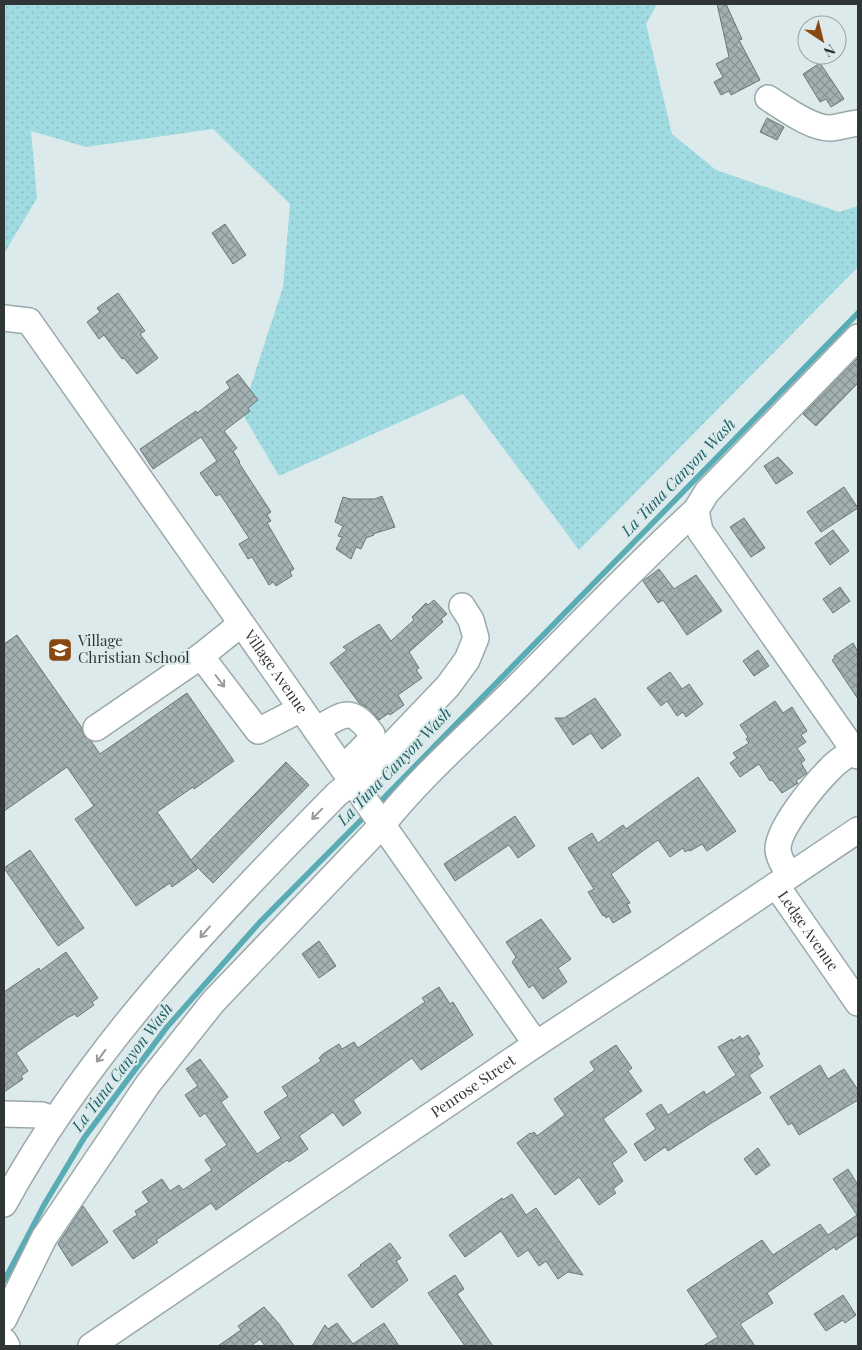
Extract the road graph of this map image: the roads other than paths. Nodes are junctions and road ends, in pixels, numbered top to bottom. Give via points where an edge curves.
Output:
1 (768, 98) dead end
2 (858, 122) edge
3 (4, 318) edge
4 (858, 337) edge
5 (696, 510) junction
6 (462, 606) dead end
7 (241, 624) junction
8 (201, 656) junction
9 (301, 709) junction
10 (96, 728) dead end
11 (316, 730) junction
12 (857, 753) edge
13 (364, 796) junction
14 (858, 830) edge
15 (782, 880) junction
16 (858, 1003) edge
17 (536, 1044) junction
18 (4, 1114) edge
19 (54, 1120) junction
20 (4, 1204) edge
21 (4, 1319) edge
22 (4, 1341) edge
23 (7, 1346) edge
24 (91, 1346) edge

1 - 2 street via 821,127
3 - 7 street, Village Avenue via 29,321
4 - 5 street via 707,492
5 - 12 street via 700,531
5 - 13 street via 402,800
6 - 13 street via 471,620 476,638 467,660 448,686 385,752
7 - 8 street
7 - 9 street, Village Avenue
8 -> 9 street via 258,731
8 - 10 street
9 - 11 street, Village Avenue
11 - 13 street, Village Avenue
11 - 13 street via 342,715 353,714 364,723 372,734 368,743
12 - 15 street, Ledge Avenue via 830,768 786,825 778,850
13 - 17 street, Village Avenue
13 -> 19 street via 337,794 234,899 129,1018
13 - 21 street via 213,1002 148,1084 44,1238
14 - 15 street, Penrose Street
15 - 16 street, Ledge Avenue
15 - 17 street, Penrose Street
17 - 24 street, Penrose Street
18 - 19 street via 42,1115
19 - 20 street
22 - 23 street

